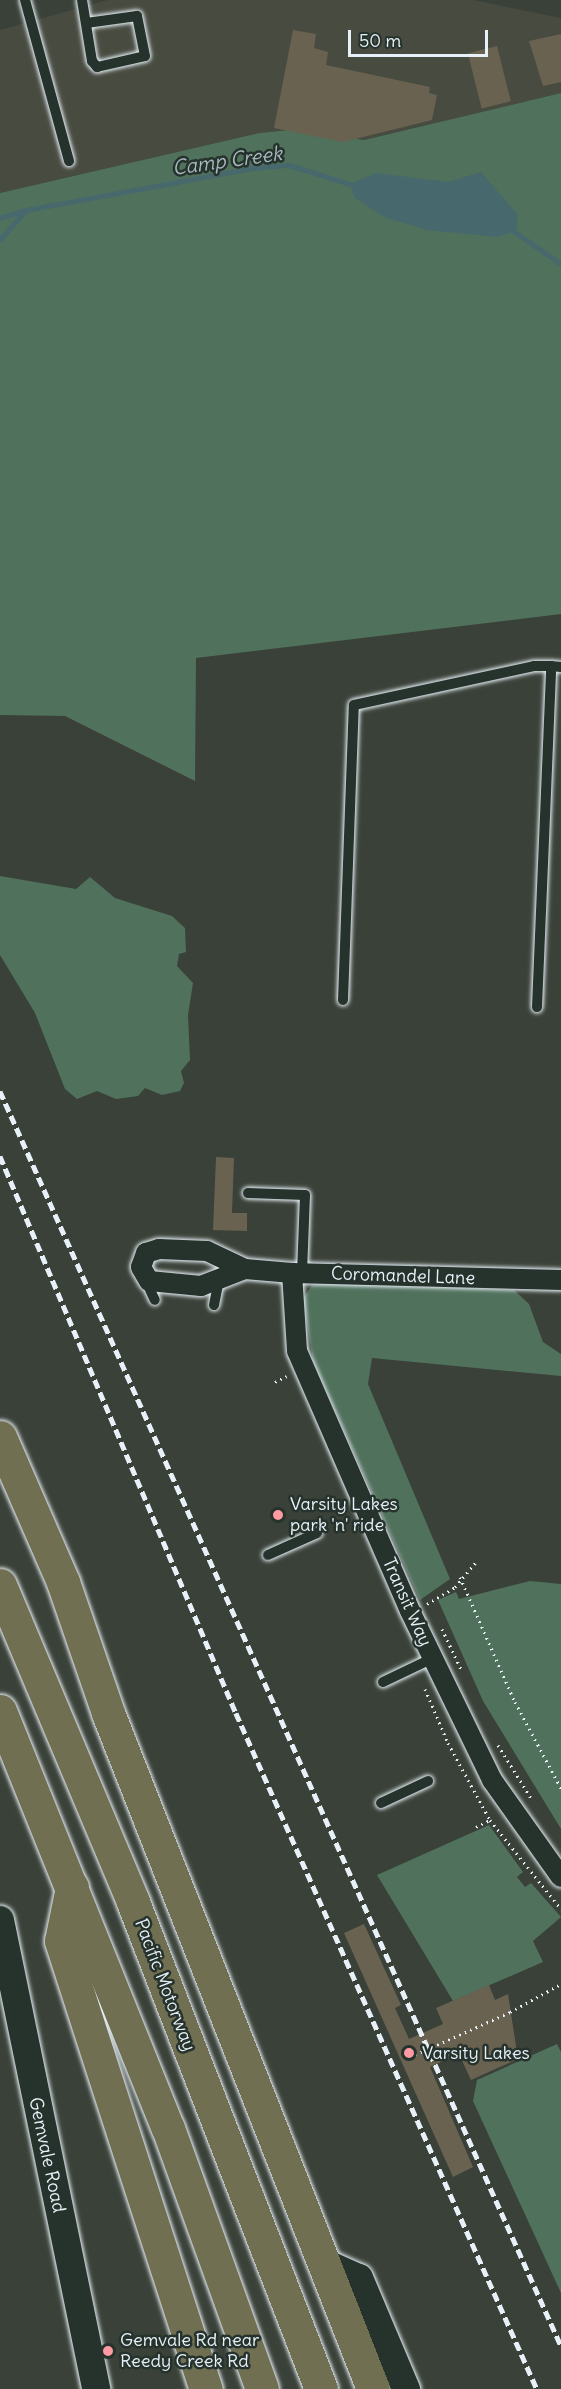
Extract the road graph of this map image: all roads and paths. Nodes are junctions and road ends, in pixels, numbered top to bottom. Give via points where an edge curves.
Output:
1 (25, 0) edge
2 (82, 0) edge
3 (86, 23) junction
4 (69, 161) dead end
5 (556, 667) edge
6 (549, 711) junction
7 (561, 711) edge
8 (343, 1000) dead end
9 (537, 1007) dead end
10 (248, 1193) dead end
11 (214, 1253) junction
12 (245, 1269) junction
13 (297, 1273) junction
14 (144, 1276) junction
15 (220, 1279) junction
16 (561, 1280) edge
17 (155, 1300) dead end
18 (214, 1305) dead end
19 (0, 1437) edge
20 (317, 1533) dead end
21 (268, 1555) dead end
22 (477, 1562) dead end
23 (460, 1577) junction
24 (0, 1585) edge
25 (435, 1599) dead end
26 (428, 1603) dead end
27 (432, 1611) dead end
28 (437, 1619) dead end
29 (433, 1658) junction
30 (463, 1674) dead end
31 (383, 1682) dead end
32 (0, 1711) edge
33 (495, 1740) dead end
34 (428, 1781) dead end
35 (561, 1788) edge
36 (381, 1803) dead end
37 (536, 1807) dead end
38 (490, 1820) dead end
39 (476, 1827) dead end
40 (561, 1877) edge
41 (72, 1887) junction
42 (0, 1920) edge
43 (561, 1984) edge
44 (410, 2057) dead end
45 (327, 2264) junction
46 (96, 2389) edge
47 (206, 2389) edge
48 (262, 2389) edge
49 (321, 2389) edge
50 (374, 2389) edge
51 (406, 2389) edge

1 - 4 lane
2 - 3 lane
3 - 3 lane via 97,67 145,56 137,16
5 - 6 lane
5 - 8 lane via 534,666 354,705
6 - 7 lane
6 - 9 lane
10 - 13 lane via 305,1195
11 - 12 street, Coromandel Lane
11 - 14 street, Coromandel Lane via 152,1250 142,1260
11 - 15 lane via 220,1260
12 - 13 street, Coromandel Lane
12 - 15 street, Coromandel Lane
13 - 16 street, Coromandel Lane
13 - 29 street, Transit Way via 297,1351
14 - 15 street, Coromandel Lane via 158,1283 201,1286
14 - 17 lane
15 - 18 lane
19 - 45 highway via 63,1582 124,1754
20 - 21 lane
22 - 23 path
23 - 25 path via 455,1587
23 - 35 path via 515,1702
24 - 49 highway, Pacific Motorway via 133,1902
26 - 27 path
28 - 30 path
29 - 31 lane
29 - 40 street, Transit Way via 492,1780
32 - 41 highway
33 - 37 path
34 - 36 lane
38 - 39 path
41 - 47 highway via 61,1941
41 - 48 highway via 168,2128
42 - 46 main road, Gemvale Road
43 - 44 path, bridge via 510,2012
45 - 50 highway
45 - 51 main road via 359,2278

